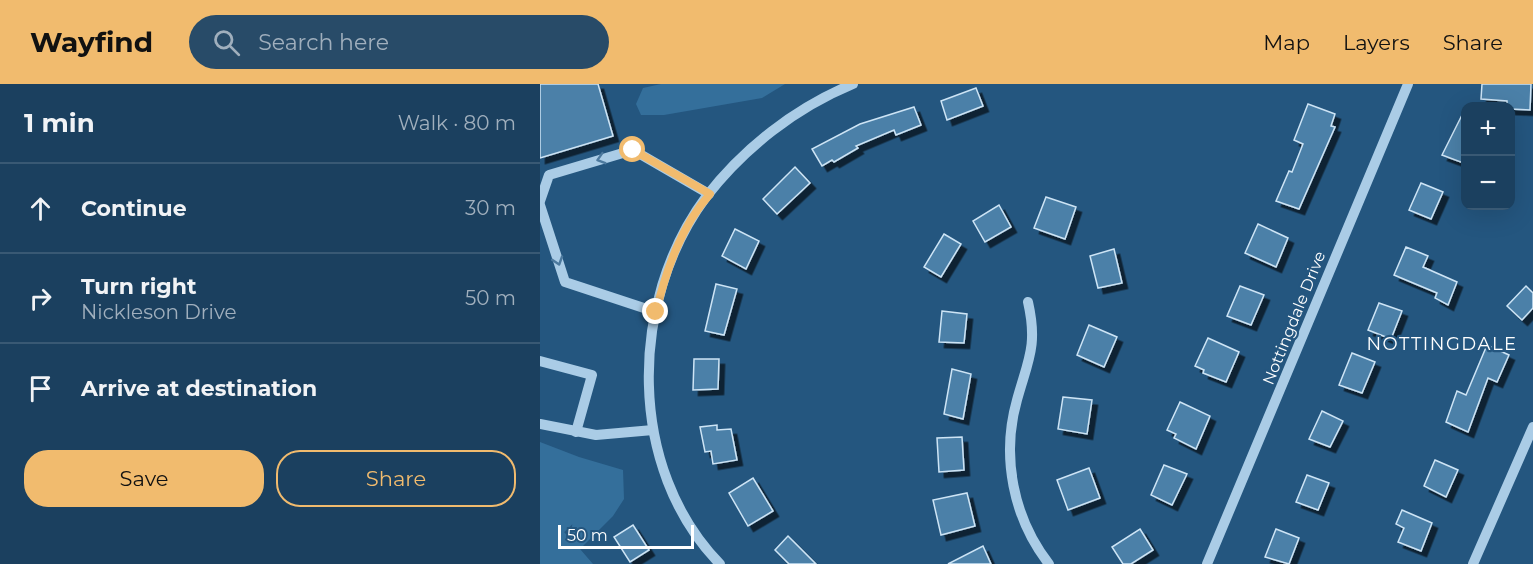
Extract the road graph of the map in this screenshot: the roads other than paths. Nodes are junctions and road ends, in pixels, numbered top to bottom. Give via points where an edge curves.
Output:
1 (853, 84) edge
2 (1408, 84) edge
3 (710, 194) junction
4 (540, 203) edge
5 (1028, 302) dead end
6 (656, 312) junction
7 (540, 361) edge
8 (540, 424) edge
9 (1533, 427) edge
10 (653, 430) junction
11 (576, 432) junction
12 (720, 564) edge
13 (1049, 564) edge
14 (1207, 564) edge
15 (1473, 564) edge

1 - 3 street via 789,118 753,146
2 - 14 street, Nottingdale Drive
3 -> 4 street via 633,150 549,175
3 - 6 street via 690,222 671,261
4 -> 6 street via 565,282
5 - 13 street via 1032,354 1011,425 1011,464 1017,502 1027,529
6 - 10 street via 649,360
7 - 11 street via 592,375
8 - 11 street
9 - 15 street
10 - 11 street via 622,434
10 - 12 street via 674,497 691,528

